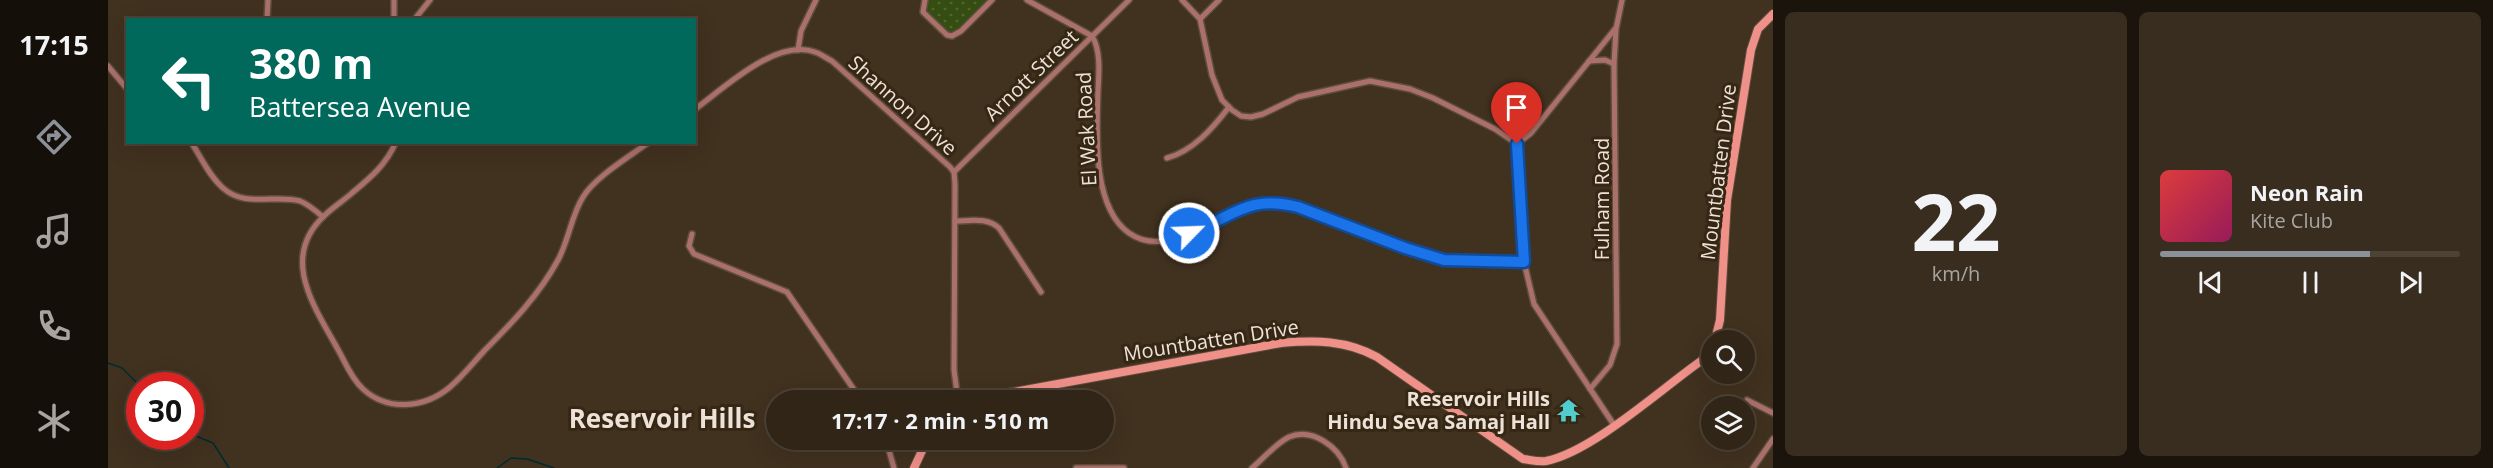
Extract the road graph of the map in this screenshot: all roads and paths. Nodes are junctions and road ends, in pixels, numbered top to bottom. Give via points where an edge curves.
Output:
1 (268, 0) edge
2 (394, 0) edge
3 (430, 0) edge
4 (816, 0) edge
5 (925, 0) edge
6 (992, 0) edge
7 (1027, 0) edge
8 (1129, 0) edge
9 (1182, 0) edge
10 (1220, 0) edge
11 (1622, 0) edge
12 (1773, 14) edge
13 (267, 18) edge
14 (394, 18) edge
15 (416, 18) edge
16 (1200, 19) junction
17 (1616, 29) junction
18 (1092, 36) junction
19 (798, 50) junction
20 (1589, 61) junction
21 (1614, 64) junction
22 (108, 66) edge
23 (126, 88) edge
24 (1228, 107) junction
25 (696, 109) edge
26 (192, 144) edge
27 (395, 144) edge
28 (646, 144) edge
29 (1517, 144) junction
30 (1167, 158) dead end
31 (954, 172) junction
32 (323, 217) junction
33 (955, 221) junction
34 (693, 234) dead end
35 (1524, 262) junction
36 (1041, 292) dead end
37 (1718, 330) edge
38 (1701, 361) edge
39 (1590, 389) junction
40 (854, 390) edge
41 (957, 390) edge
42 (1025, 390) edge
43 (1755, 404) edge
44 (1773, 413) edge
45 (1614, 425) junction
46 (1773, 439) edge
47 (889, 450) edge
48 (922, 450) edge
49 (1523, 459) junction
50 (894, 468) edge
51 (914, 468) edge
52 (1076, 468) edge
53 (1124, 468) edge
54 (1252, 468) edge
55 (1346, 468) edge
56 (1531, 468) edge
57 (1753, 468) edge

1 - 13 street
2 - 14 street
3 - 15 street
4 - 19 street via 801,31
5 - 6 street via 923,12 952,36
7 - 18 street
8 - 18 street, Arnott Street
9 - 16 street
10 - 16 street
11 - 17 street, Fulham Road
12 - 37 main road, Mountbatten Drive via 1758,29 1751,50 1727,200
16 - 24 street via 1212,75
17 - 20 street
17 - 21 street, Fulham Road
18 - 31 street, Arnott Street
18 - 35 street, El Wak Road via 1099,70 1099,173 1107,203 1117,222 1129,233 1155,242 1204,228 1243,207 1280,203 1444,260
19 - 25 street, Shannon Drive via 766,58
19 - 31 street, Shannon Drive via 815,52 832,61
20 - 21 street
20 - 29 street via 1531,133
21 - 39 street, Fulham Road via 1617,344 1610,365
22 - 23 street
24 - 29 street via 1241,116 1251,117 1298,97 1370,81 1433,98 1496,129
24 - 30 street via 1203,136
26 - 32 street via 216,181 229,193 262,201 298,201
27 - 32 street via 374,175
28 - 32 street via 584,195 559,259 520,315 449,387 416,404 385,402 363,389 350,373 310,295 303,277 303,252
29 - 35 street
31 - 33 street, Shannon Drive
33 - 36 street via 994,223
33 - 41 street, Shannon Drive
34 - 40 street via 689,246 694,254 787,292
35 - 39 street via 1534,304
38 - 45 main road
39 - 45 street
42 - 49 main road, Mountbatten Drive via 1281,343 1326,341 1351,345 1377,357
43 - 44 street
45 - 49 main road via 1563,455 1542,461
46 - 57 street
47 - 50 street
48 - 51 main road
49 - 56 main road, Mountbatten Drive
52 - 53 street
54 - 55 street via 1280,443 1302,434 1324,440 1344,460

